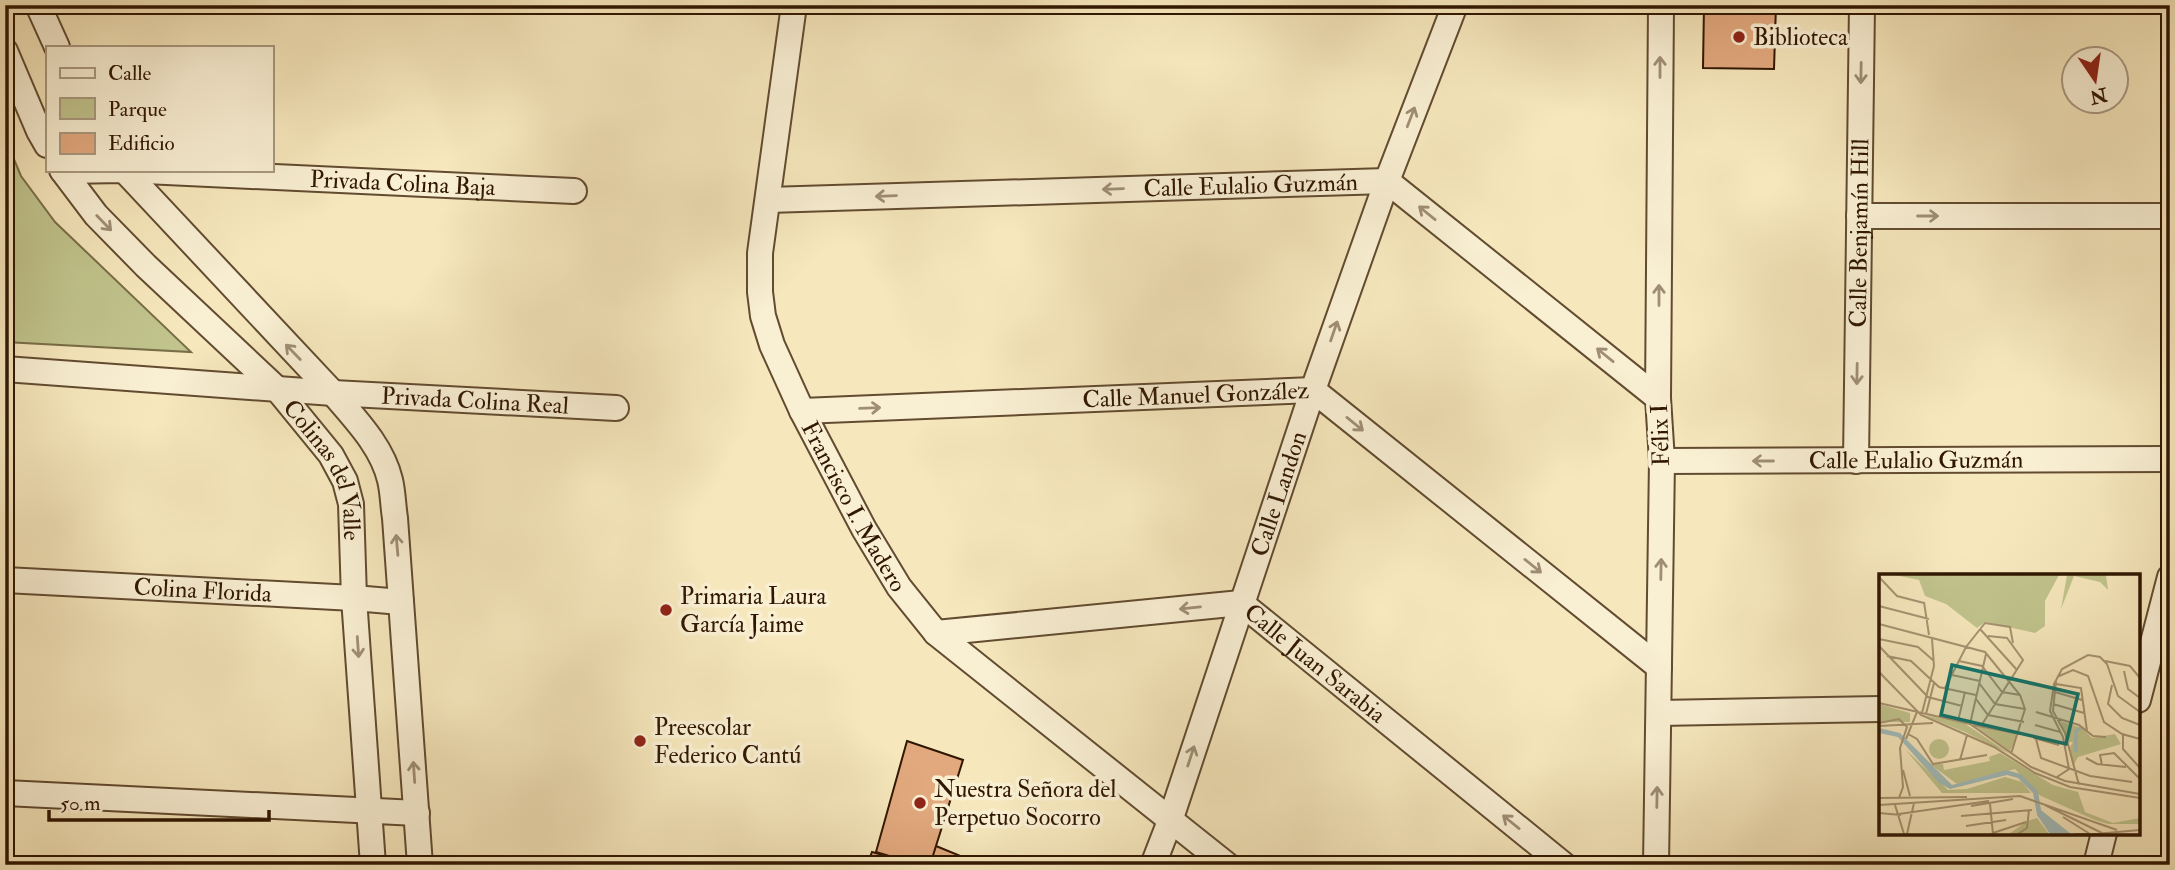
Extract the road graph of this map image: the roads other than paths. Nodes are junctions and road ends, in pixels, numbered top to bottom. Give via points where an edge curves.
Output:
1 (38, 5) edge
2 (794, 5) edge
3 (1454, 5) edge
4 (1661, 5) edge
5 (1862, 5) edge
6 (57, 46) edge
7 (5, 51) edge
8 (46, 143) edge
9 (64, 172) edge
10 (126, 172) edge
11 (167, 172) edge
12 (1387, 181) junction
13 (574, 191) dead end
14 (768, 200) junction
15 (1859, 216) junction
16 (2170, 216) edge
17 (5, 369) edge
18 (277, 389) junction
19 (1313, 390) junction
20 (333, 393) junction
21 (1658, 398) junction
22 (616, 408) dead end
23 (802, 411) junction
24 (2170, 458) edge
25 (1662, 461) junction
26 (1856, 461) junction
27 (2170, 577) edge
28 (5, 580) edge
29 (354, 598) junction
30 (401, 602) junction
31 (1241, 603) junction
32 (936, 633) junction
33 (1659, 667) junction
34 (2140, 693) edge
35 (1879, 709) edge
36 (1658, 713) junction
37 (5, 793) edge
38 (371, 812) junction
39 (417, 813) junction
40 (1170, 821) junction
41 (2104, 835) edge
42 (373, 865) edge
43 (420, 865) edge
44 (1153, 865) edge
45 (1227, 865) edge
46 (1564, 865) edge
47 (1656, 865) edge
48 (2096, 865) edge

1 - 6 street
2 - 14 street, Francisco I. Madero
12 -> 3 street, Calle Landon
21 -> 4 street, Félix I
5 -> 15 street, Calle Benjamín Hill
7 - 8 street
9 -> 18 street, Colinas del Valle via 96,215 146,266
20 -> 10 street, Colinas del Valle
11 - 13 street, Privada Colina Baja
12 -> 14 street, Calle Eulalio Guzmán
19 -> 12 street, Calle Landon
21 -> 12 street, Calle Eulalio Guzmán
14 - 23 street, Francisco I. Madero via 760,253 762,316
15 -> 16 street
15 -> 26 street, Calle Benjamín Hill
17 - 18 street, Privada Colina Real
18 - 20 street, Privada Colina Real
18 - 29 street, Colinas del Valle via 331,456 345,481 351,504
23 -> 19 street, Calle Manuel González
19 - 31 street, Calle Landon
19 -> 33 street, Calle Manuel González
20 - 22 street, Privada Colina Real
30 -> 20 street, Colinas del Valle via 390,480 368,436
21 - 25 street, Félix I
23 - 32 street, Francisco I. Madero via 899,587
24 - 26 street, Calle Eulalio Guzmán
26 -> 25 street, Calle Eulalio Guzmán
33 -> 25 street, Félix I
27 - 34 street
28 - 29 street, Colina Florida
29 - 30 street, Colina Florida
29 -> 38 street, Colinas del Valle
39 -> 30 street, Colinas del Valle
31 -> 32 street, Calle Juan Sarabia
40 -> 31 street, Calle Landon
46 -> 31 street, Calle Juan Sarabia
32 - 40 street, Francisco I. Madero
33 - 36 street, Félix I
35 - 36 street
47 -> 36 street, Félix I
37 - 38 street
38 - 39 street
38 - 42 street, Colinas del Valle
39 - 43 street, Colinas del Valle
40 - 44 street, Calle Landon
40 - 45 street, Francisco I. Madero
41 - 48 street

